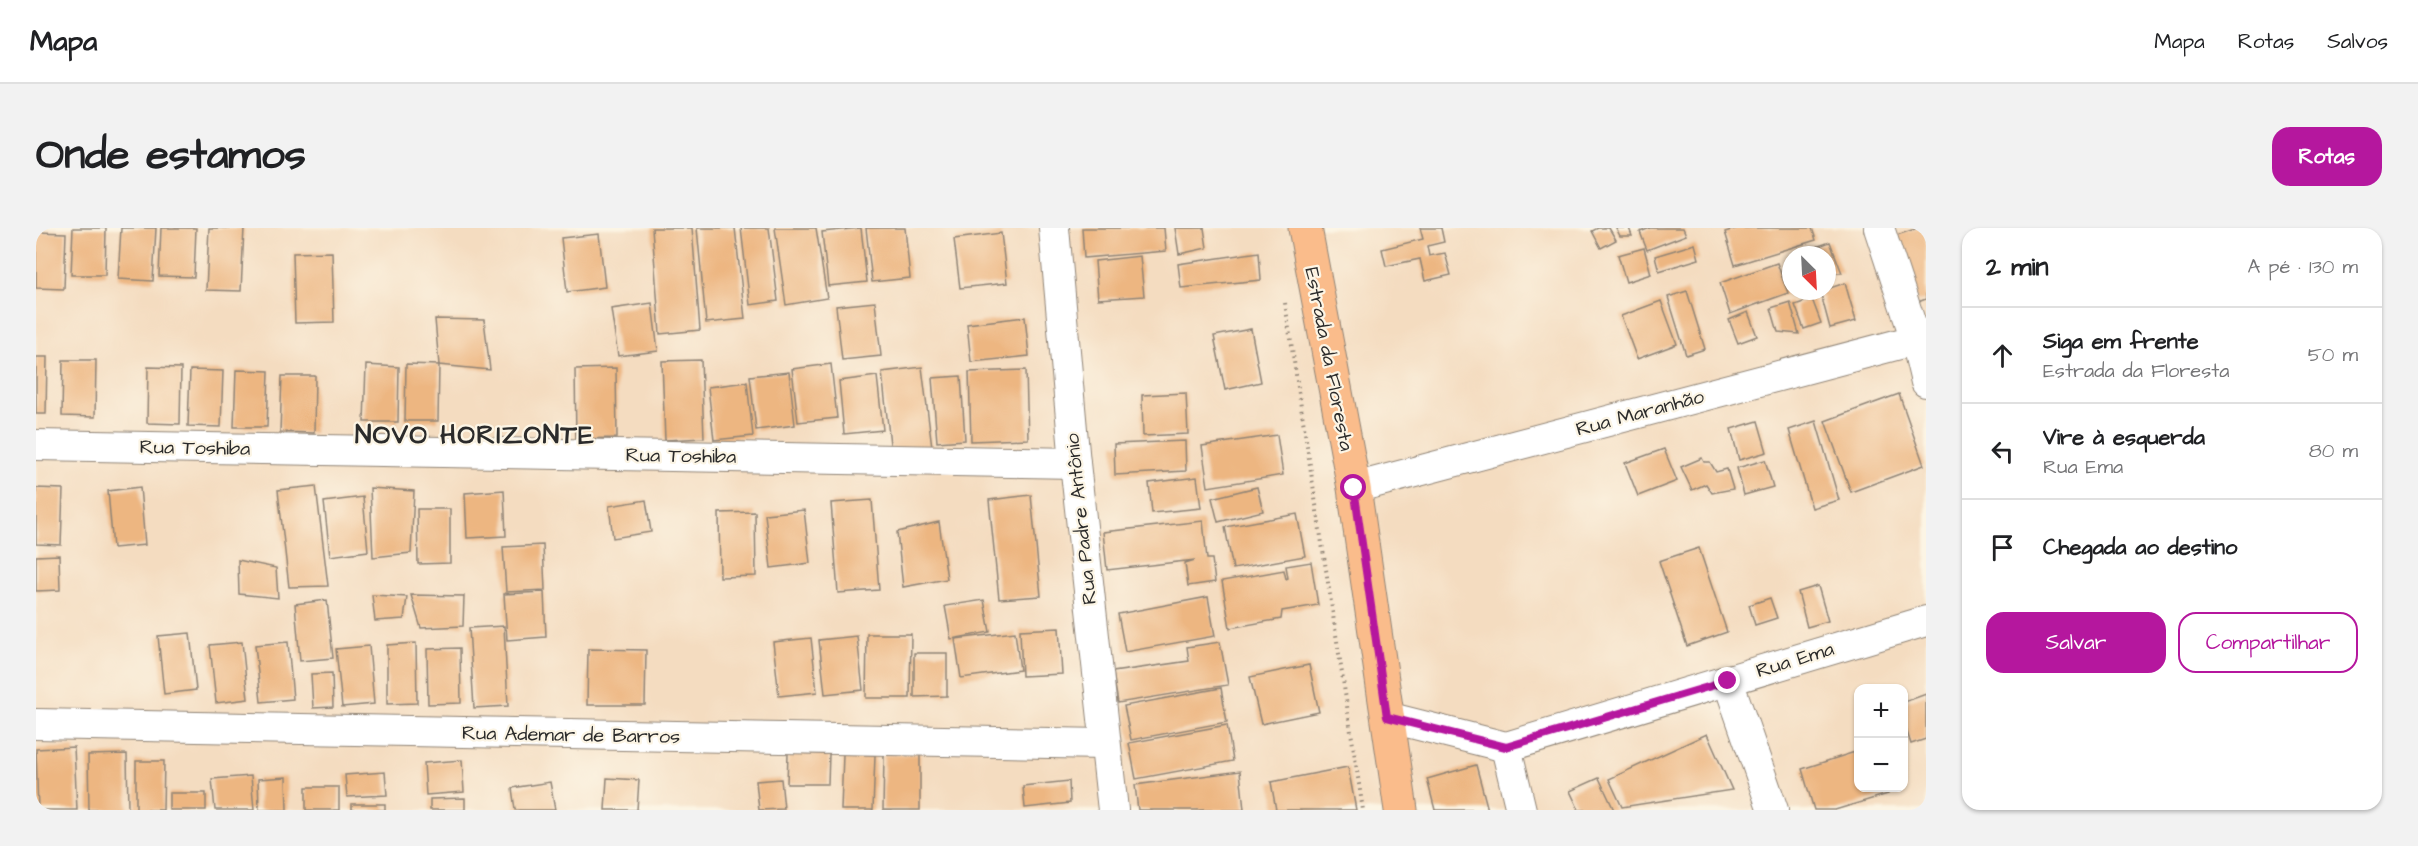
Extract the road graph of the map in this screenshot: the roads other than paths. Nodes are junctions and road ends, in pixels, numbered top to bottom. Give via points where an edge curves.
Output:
1 (1054, 228) edge
2 (1305, 228) edge
3 (1879, 228) edge
4 (1921, 339) edge
5 (1926, 382) edge
6 (36, 445) edge
7 (1075, 463) junction
8 (1354, 488) junction
9 (1926, 621) edge
10 (1728, 681) junction
11 (1387, 717) junction
12 (36, 724) edge
13 (1106, 744) junction
14 (1506, 747) junction
15 (1113, 810) edge
16 (1401, 810) edge
17 (1521, 810) edge
18 (1773, 810) edge

1 - 7 street, Rua Padre Antônio
2 - 8 main road, Estrada da Floresta
3 - 4 street
4 - 5 street
4 - 8 street, Rua Maranhão
6 - 7 street, Rua Toshiba
7 - 13 street, Rua Padre Antônio
8 - 11 main road, Estrada da Floresta
9 - 10 street, Rua Ema
10 - 14 street, Rua Ema
10 - 18 street
11 - 14 street
11 - 16 main road, Estrada da Floresta
12 - 13 street, Rua Ademar de Barros
13 - 15 street, Rua Padre Antônio
14 - 17 street

